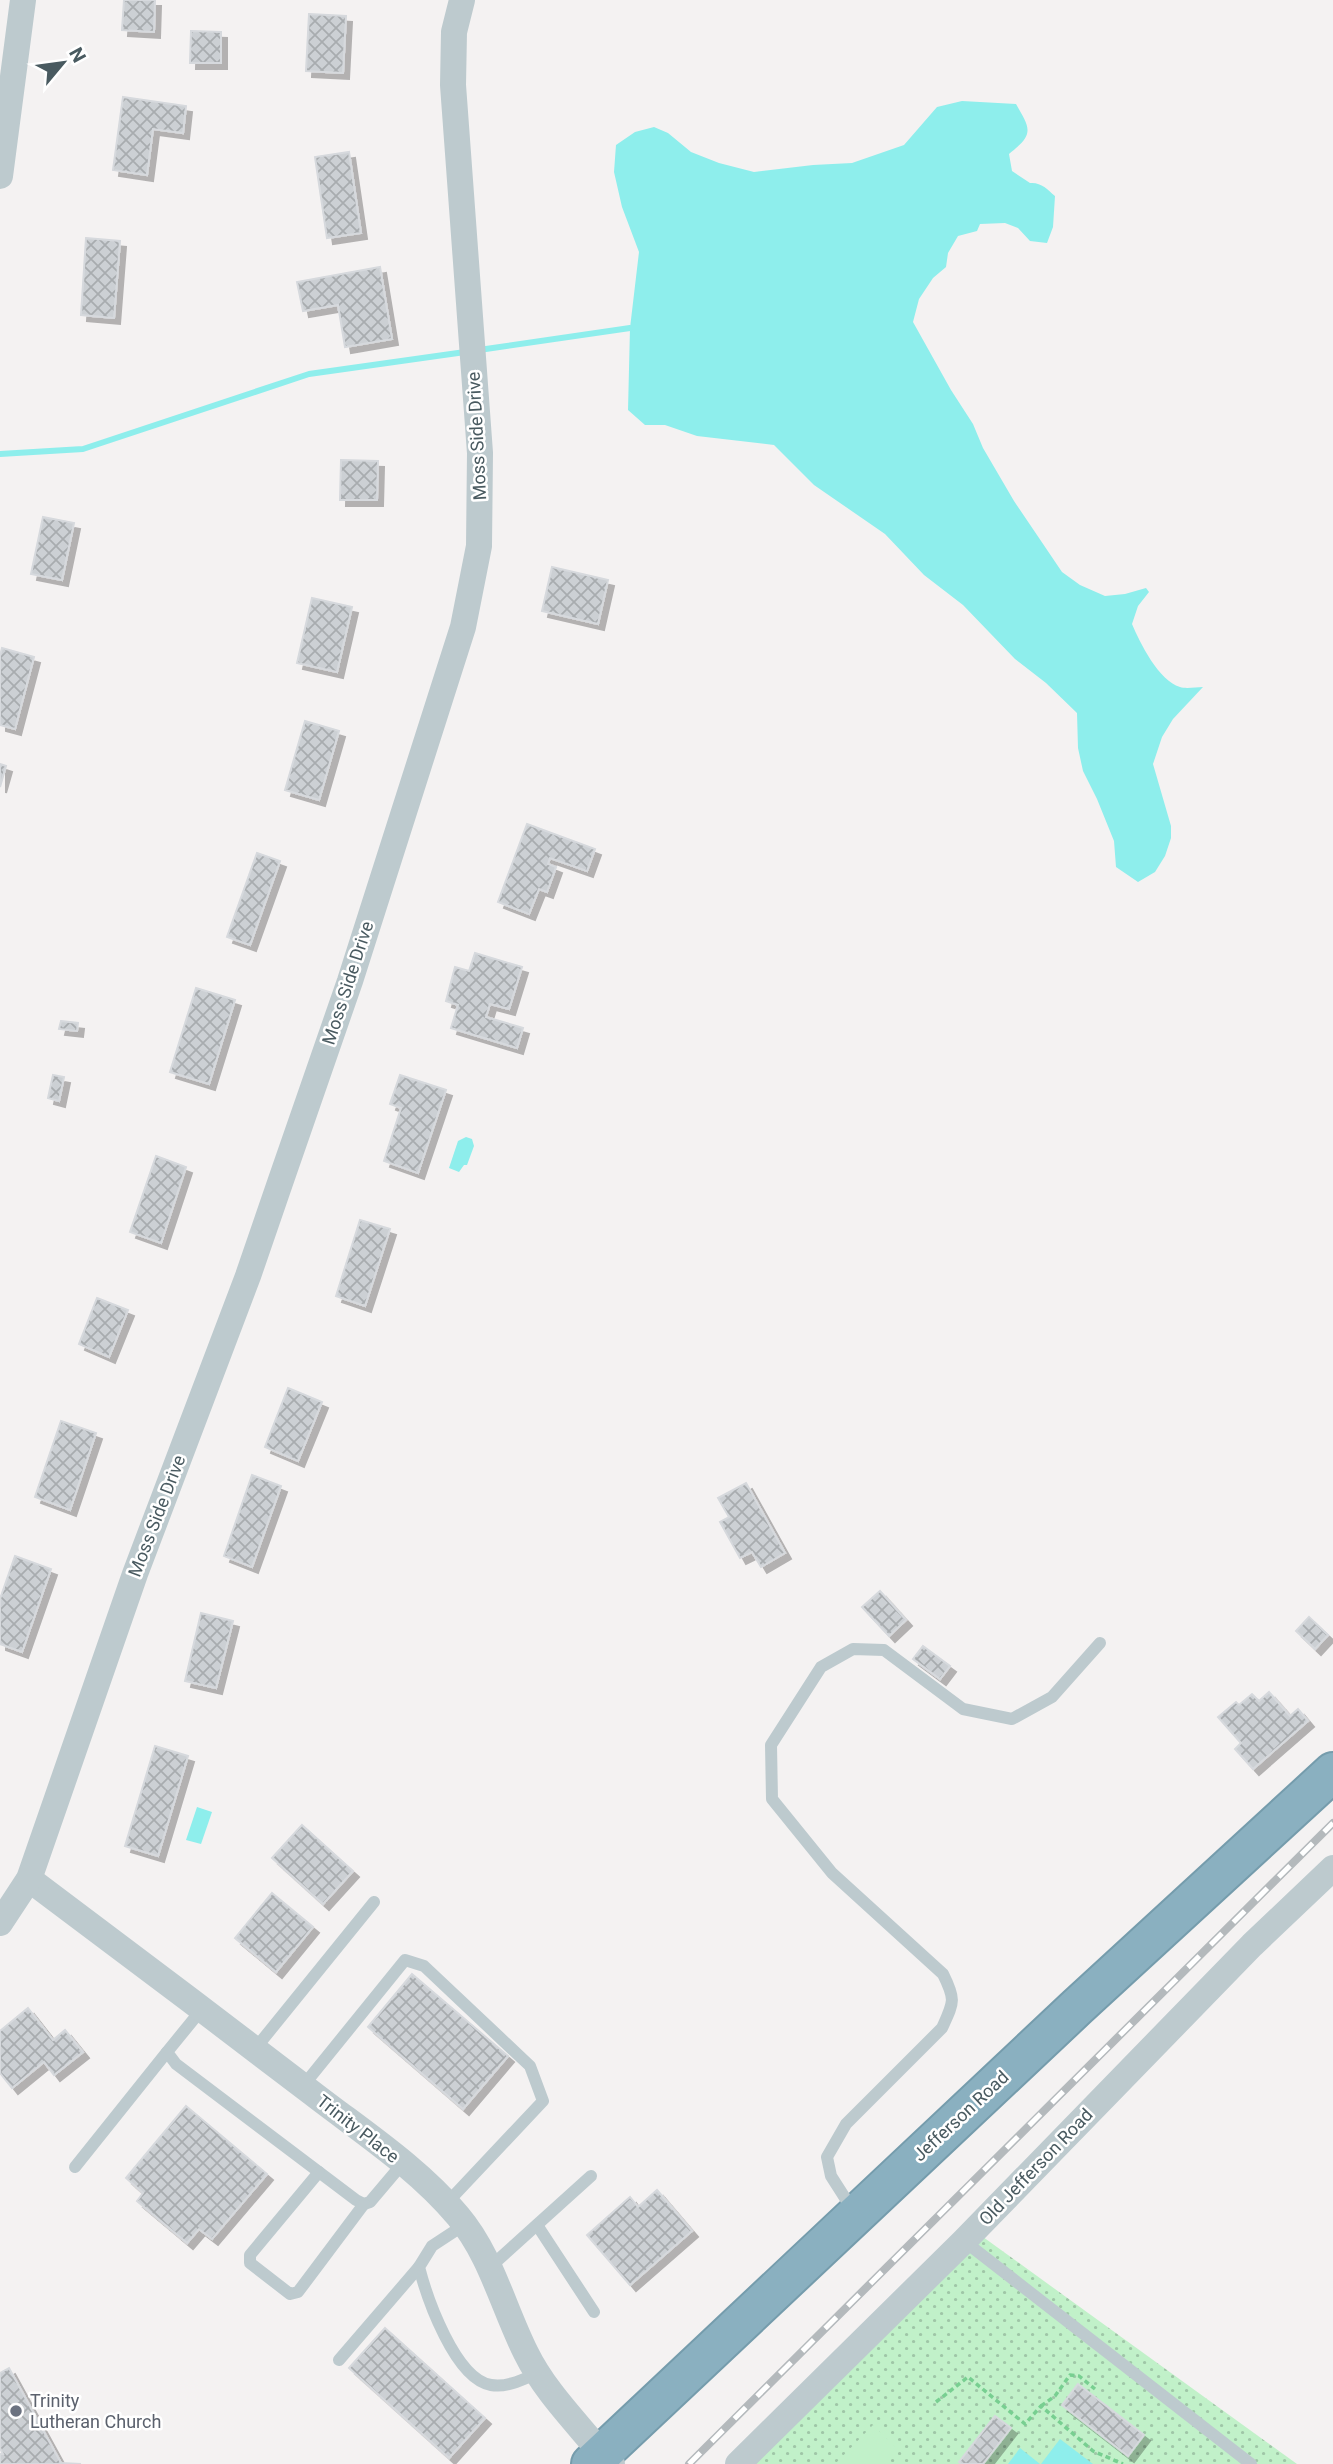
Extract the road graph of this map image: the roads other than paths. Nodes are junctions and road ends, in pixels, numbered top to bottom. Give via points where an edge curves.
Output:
1 (23, 0) edge
2 (462, 0) edge
3 (0, 176) edge
4 (1100, 1643) dead end
5 (1333, 1772) edge
6 (1333, 1868) edge
7 (29, 1880) junction
8 (374, 1902) dead end
9 (0, 1923) edge
10 (203, 2008) junction
11 (256, 2049) junction
12 (167, 2052) junction
13 (303, 2086) junction
14 (403, 2163) junction
15 (75, 2167) dead end
16 (319, 2172) junction
17 (591, 2176) dead end
18 (364, 2204) junction
19 (446, 2204) junction
20 (856, 2215) junction
21 (464, 2225) junction
22 (537, 2225) junction
23 (964, 2241) junction
24 (419, 2267) junction
25 (489, 2268) junction
26 (594, 2312) dead end
27 (339, 2360) dead end
28 (538, 2373) junction
29 (602, 2461) edge
30 (1245, 2462) edge
31 (738, 2464) edge

1 - 3 street
2 - 7 street, Moss Side Drive via 454,32 453,85 480,453 480,546 473,586 331,1035
4 - 20 lane via 1052,1697 1012,1719 963,1709 884,1650 852,1649 821,1667 771,1745 772,1799 832,1873 943,1974 953,1994 942,2028 846,2124 827,2157 831,2176
5 - 20 highway, Jefferson Road
6 - 23 street, Old Jefferson Road
7 - 9 street, Moss Side Drive
7 - 10 street, Trinity Place
8 - 11 lane
10 - 11 street, Trinity Place
10 - 12 lane
11 - 13 street, Trinity Place
12 - 15 lane
12 - 16 lane via 176,2064
13 - 14 street, Trinity Place
13 - 19 lane via 405,1960 424,1966 530,2066 543,2101
14 - 18 lane
14 - 19 street, Trinity Place
16 - 18 lane
16 - 18 lane via 250,2255 250,2263 290,2294 298,2292
17 - 22 lane
19 - 21 street, Trinity Place
20 - 29 highway, Jefferson Road
21 - 24 lane via 432,2246
21 - 25 street, Trinity Place
22 - 25 lane
22 - 26 lane
23 - 30 lane
23 - 31 street, Old Jefferson Road
24 - 27 lane
24 - 28 lane via 449,2341 475,2377 491,2385 514,2384
25 - 28 street, Trinity Place
28 - 29 street, Trinity Place

